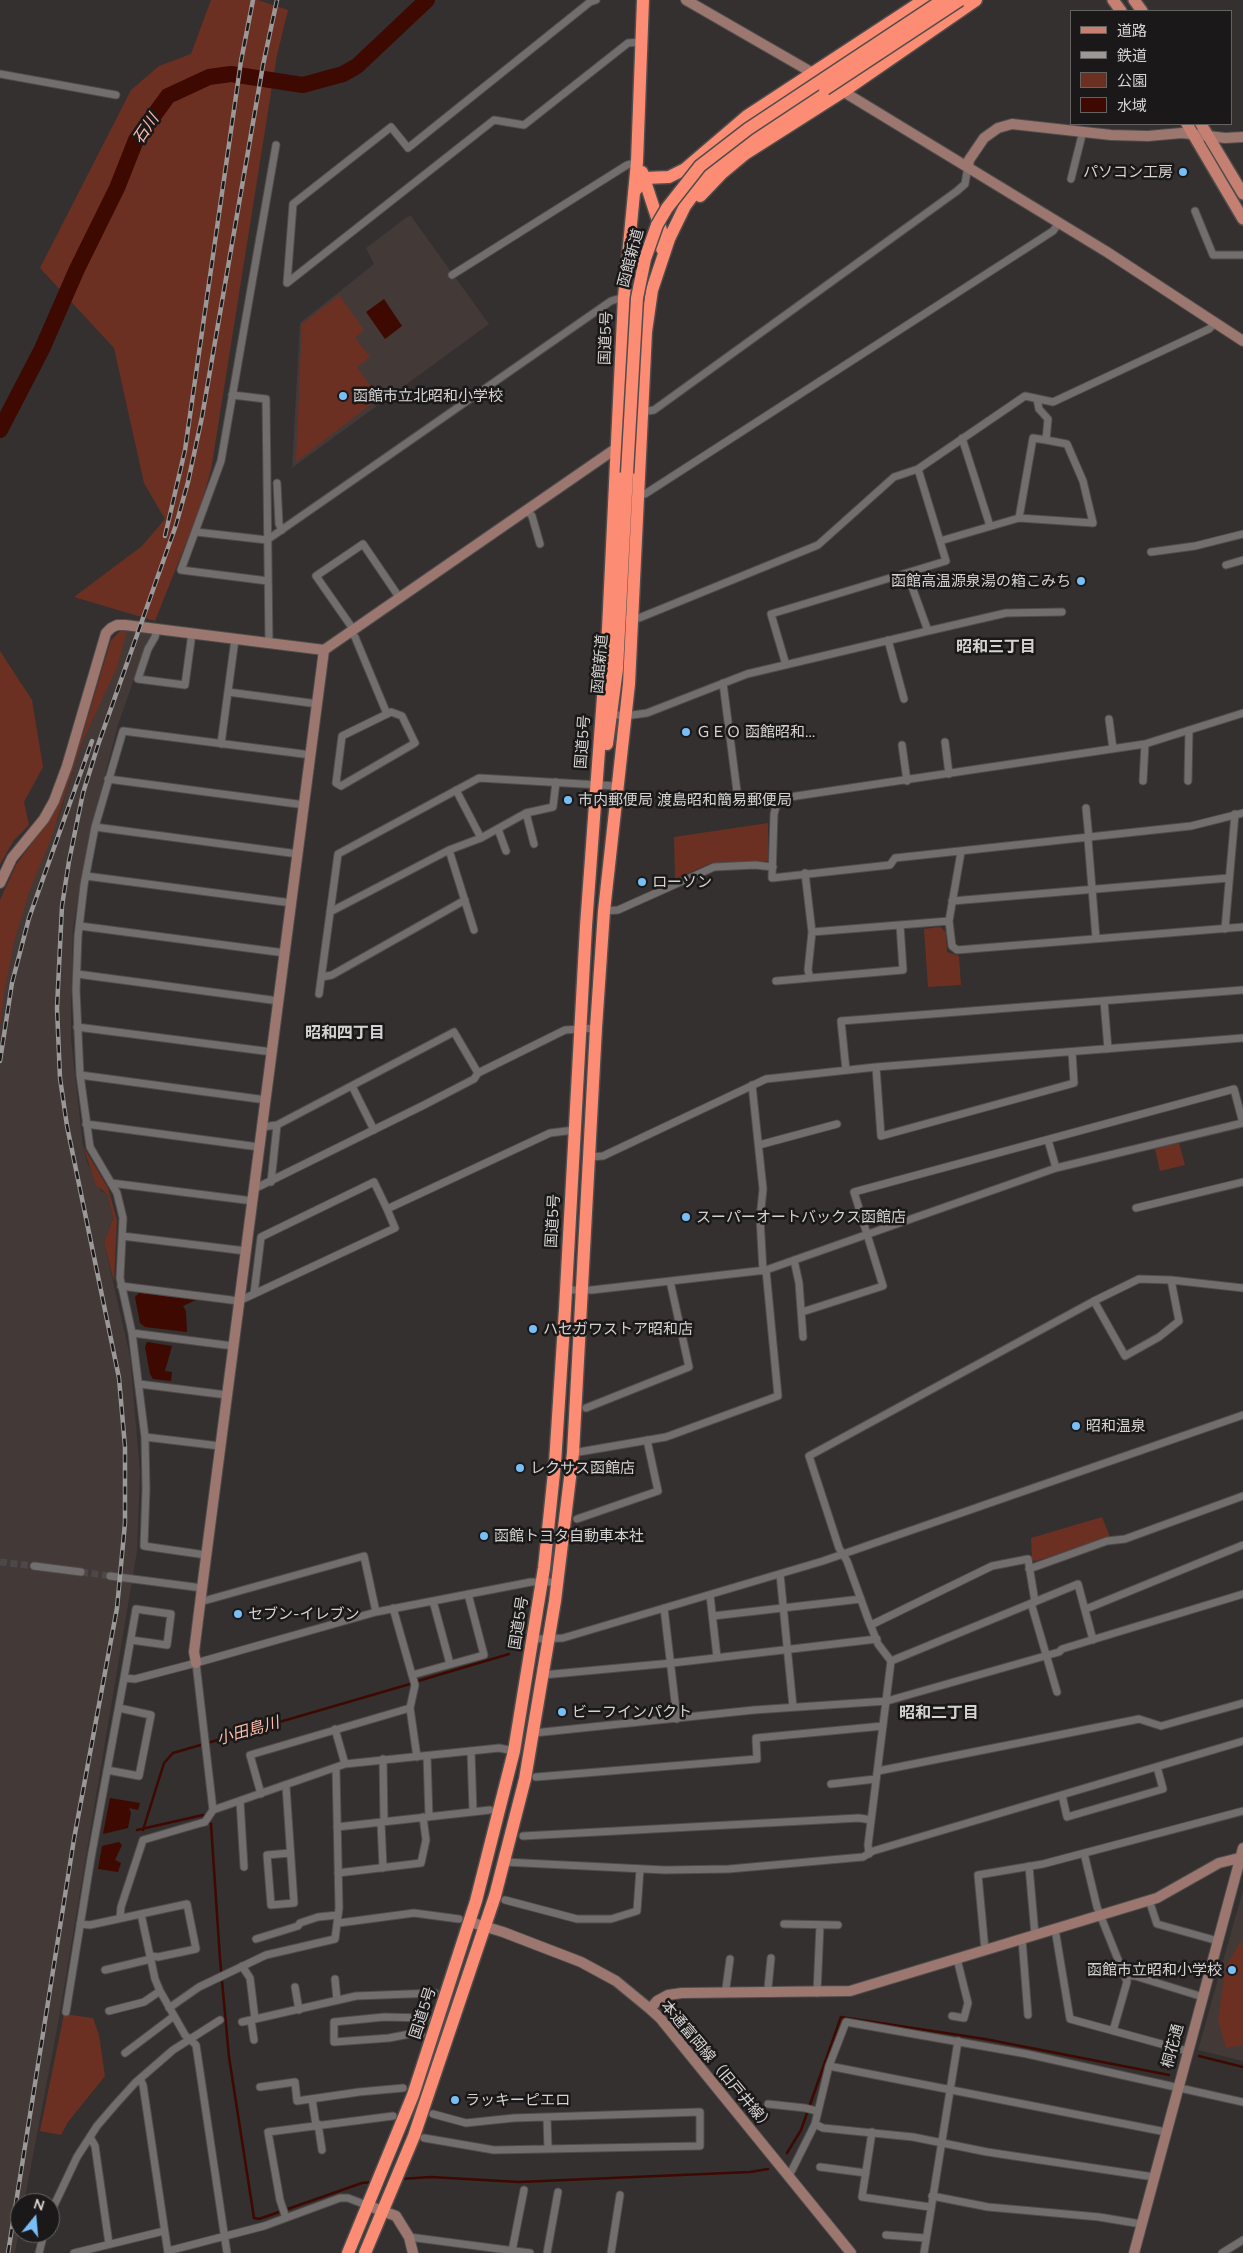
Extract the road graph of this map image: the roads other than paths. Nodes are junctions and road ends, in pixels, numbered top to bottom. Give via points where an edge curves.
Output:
1 (596, 0) edge
2 (643, 0) edge
3 (686, 0) edge
4 (924, 0) edge
5 (943, 0) edge
6 (960, 0) edge
7 (976, 0) edge
8 (642, 42) junction
9 (812, 72) junction
10 (0, 74) edge
11 (844, 92) junction
12 (116, 95) dead end
13 (1202, 125) edge
14 (1189, 129) edge
15 (1083, 131) junction
16 (1208, 136) junction
17 (1243, 137) edge
18 (276, 145) dead end
19 (637, 162) junction
20 (968, 166) junction
21 (645, 178) junction
22 (1072, 179) dead end
23 (633, 194) junction
24 (1243, 194) edge
25 (1195, 211) dead end
26 (657, 216) junction
27 (1243, 219) edge
28 (630, 223) junction
29 (1059, 223) junction
30 (676, 224) junction
31 (1243, 255) edge
32 (659, 264) junction
33 (452, 275) dead end
34 (624, 297) junction
35 (1215, 323) junction
36 (1243, 341) edge
37 (232, 395) junction
38 (1037, 399) junction
39 (642, 412) junction
40 (962, 438) junction
41 (1046, 440) junction
42 (618, 447) junction
43 (918, 469) junction
44 (277, 483) dead end
45 (645, 494) dead end
46 (526, 510) junction
47 (1019, 518) junction
48 (990, 526) junction
49 (282, 530) junction
50 (196, 532) junction
51 (1243, 534) edge
52 (267, 540) junction
53 (940, 541) junction
54 (540, 544) dead end
55 (1151, 552) dead end
56 (1243, 560) edge
57 (1226, 565) dead end
58 (907, 573) junction
59 (268, 581) junction
60 (399, 597) junction
61 (1062, 612) dead end
62 (620, 619) junction
63 (156, 629) junction
64 (351, 630) junction
65 (928, 631) junction
66 (192, 633) junction
67 (235, 639) junction
68 (888, 640) junction
69 (270, 643) junction
70 (324, 650) junction
71 (786, 665) junction
72 (723, 683) junction
73 (228, 692) junction
74 (904, 700) dead end
75 (318, 704) junction
76 (1243, 713) edge
77 (387, 714) junction
78 (612, 714) junction
79 (625, 716) junction
80 (1109, 719) dead end
81 (1190, 730) junction
82 (945, 742) dead end
83 (221, 744) junction
84 (1145, 744) junction
85 (902, 745) dead end
86 (1113, 749) junction
87 (311, 755) junction
88 (949, 774) junction
89 (108, 779) junction
90 (907, 781) junction
91 (1188, 781) dead end
92 (556, 782) junction
93 (1143, 782) dead end
94 (597, 785) junction
95 (617, 786) junction
96 (456, 790) junction
97 (738, 799) dead end
98 (305, 805) junction
99 (1086, 808) dead end
100 (526, 813) junction
101 (1243, 813) edge
102 (1235, 814) junction
103 (95, 827) junction
104 (498, 829) junction
105 (481, 838) junction
106 (1089, 839) junction
107 (534, 844) dead end
108 (449, 850) junction
109 (506, 851) dead end
110 (961, 852) junction
111 (298, 854) junction
112 (773, 867) junction
113 (805, 874) junction
114 (86, 876) junction
115 (1229, 878) junction
116 (0, 883) edge
117 (1092, 890) junction
118 (465, 900) junction
119 (952, 901) junction
120 (292, 903) junction
121 (604, 911) junction
122 (330, 912) junction
123 (949, 921) junction
124 (900, 925) junction
125 (80, 926) junction
126 (1243, 927) edge
127 (1224, 928) junction
128 (474, 930) dead end
129 (812, 932) junction
130 (1096, 938) junction
131 (285, 953) junction
132 (77, 974) junction
133 (322, 977) junction
134 (810, 978) junction
135 (776, 982) dead end
136 (1243, 990) edge
137 (319, 994) dead end
138 (279, 1001) junction
139 (1104, 1001) junction
140 (77, 1027) junction
141 (580, 1028) junction
142 (596, 1028) junction
143 (1243, 1038) edge
144 (1108, 1049) junction
145 (272, 1052) junction
146 (1072, 1052) junction
147 (876, 1067) junction
148 (846, 1070) junction
149 (478, 1073) junction
150 (80, 1075) junction
151 (352, 1086) junction
152 (752, 1086) junction
153 (266, 1100) junction
154 (1243, 1123) edge
155 (86, 1124) junction
156 (837, 1124) dead end
157 (277, 1125) junction
158 (262, 1127) junction
159 (374, 1130) junction
160 (574, 1130) junction
161 (1048, 1140) junction
162 (759, 1145) junction
163 (259, 1147) junction
164 (589, 1157) junction
165 (1056, 1168) junction
166 (271, 1182) junction
167 (1243, 1182) edge
168 (111, 1183) junction
169 (254, 1189) junction
170 (253, 1201) junction
171 (1136, 1208) dead end
172 (387, 1209) junction
173 (122, 1236) junction
174 (866, 1236) junction
175 (261, 1237) junction
176 (247, 1246) junction
177 (794, 1260) junction
178 (765, 1271) junction
179 (1171, 1280) junction
180 (670, 1281) junction
181 (121, 1286) junction
182 (1243, 1288) edge
183 (566, 1290) junction
184 (580, 1291) junction
185 (254, 1294) junction
186 (239, 1301) junction
187 (1094, 1301) junction
188 (802, 1312) junction
189 (132, 1334) junction
190 (803, 1337) dead end
191 (233, 1346) junction
192 (139, 1384) junction
193 (227, 1395) junction
194 (586, 1408) dead end
195 (1243, 1415) edge
196 (145, 1437) junction
197 (647, 1440) junction
198 (220, 1446) junction
199 (573, 1453) junction
200 (1243, 1496) edge
201 (577, 1519) dead end
202 (1243, 1545) edge
203 (843, 1553) junction
204 (206, 1555) junction
205 (34, 1566) tunnel mouth
206 (1029, 1569) junction
207 (81, 1572) tunnel mouth
208 (780, 1574) junction
209 (110, 1576) tunnel mouth
210 (542, 1582) junction
211 (557, 1582) junction
212 (202, 1588) junction
213 (468, 1594) junction
214 (1243, 1594) edge
215 (710, 1595) junction
216 (861, 1599) junction
217 (433, 1600) junction
218 (200, 1602) junction
219 (1033, 1602) junction
220 (393, 1608) junction
221 (664, 1608) junction
222 (783, 1608) junction
223 (1086, 1609) junction
224 (376, 1612) junction
225 (713, 1616) junction
226 (871, 1625) junction
227 (548, 1638) junction
228 (533, 1639) junction
229 (877, 1639) junction
230 (131, 1640) junction
231 (1093, 1640) junction
232 (787, 1649) junction
233 (1046, 1656) junction
234 (717, 1657) junction
235 (891, 1661) junction
236 (196, 1663) junction
237 (672, 1663) junction
238 (450, 1664) junction
239 (412, 1675) junction
240 (543, 1675) junction
241 (124, 1678) junction
242 (1057, 1692) dead end
243 (886, 1701) junction
244 (1243, 1703) edge
245 (793, 1707) junction
246 (119, 1708) junction
247 (410, 1708) junction
248 (677, 1719) junction
249 (883, 1726) junction
250 (335, 1729) junction
251 (534, 1733) junction
252 (1243, 1741) edge
253 (471, 1751) junction
254 (514, 1751) junction
255 (427, 1756) junction
256 (417, 1757) junction
257 (383, 1760) junction
258 (345, 1764) junction
259 (1157, 1767) junction
260 (336, 1768) junction
261 (107, 1770) junction
262 (878, 1771) junction
263 (536, 1777) dead end
264 (876, 1779) junction
265 (831, 1784) dead end
266 (286, 1786) junction
267 (261, 1794) junction
268 (1062, 1795) junction
269 (240, 1801) junction
270 (490, 1810) dead end
271 (473, 1811) junction
272 (1243, 1811) edge
273 (212, 1812) junction
274 (426, 1817) junction
275 (871, 1820) junction
276 (382, 1822) junction
277 (337, 1827) junction
278 (523, 1836) dead end
279 (290, 1853) junction
280 (1084, 1853) junction
281 (868, 1854) junction
282 (1242, 1855) edge
283 (504, 1862) junction
284 (1029, 1866) junction
285 (244, 1867) dead end
286 (383, 1868) junction
287 (640, 1869) junction
288 (338, 1873) junction
289 (505, 1900) dead end
290 (1149, 1900) junction
291 (141, 1914) junction
292 (1101, 1915) junction
293 (120, 1918) junction
294 (338, 1919) junction
295 (464, 1921) junction
296 (80, 1924) junction
297 (784, 1924) dead end
298 (820, 1924) junction
299 (838, 1925) dead end
300 (485, 1926) junction
301 (1055, 1929) junction
302 (1035, 1935) junction
303 (1022, 1939) junction
304 (256, 1940) dead end
305 (1218, 1941) junction
306 (985, 1950) junction
307 (151, 1957) junction
308 (771, 1958) dead end
309 (730, 1959) dead end
310 (957, 1959) junction
311 (242, 1966) junction
312 (105, 1970) dead end
313 (1125, 1976) junction
314 (335, 1979) dead end
315 (295, 1987) dead end
316 (726, 1988) dead end
317 (768, 1988) dead end
318 (160, 1991) junction
319 (817, 1992) junction
320 (435, 1993) dead end
321 (1203, 1997) junction
322 (337, 2000) junction
323 (169, 2008) junction
324 (650, 2009) junction
325 (299, 2010) junction
326 (109, 2011) dead end
327 (66, 2012) dead end
328 (1028, 2015) dead end
329 (174, 2016) junction
330 (952, 2016) dead end
331 (427, 2018) dead end
332 (220, 2020) dead end
333 (253, 2020) junction
334 (242, 2022) dead end
335 (1113, 2030) junction
336 (421, 2035) dead end
337 (190, 2040) junction
338 (254, 2040) dead end
339 (958, 2041) junction
340 (1188, 2051) junction
341 (126, 2053) dead end
342 (829, 2066) junction
343 (140, 2079) junction
344 (260, 2086) dead end
345 (1178, 2086) junction
346 (403, 2088) dead end
347 (949, 2091) junction
348 (312, 2099) junction
349 (1243, 2102) edge
350 (768, 2104) dead end
351 (816, 2111) junction
352 (434, 2114) dead end
353 (393, 2116) dead end
354 (547, 2117) junction
355 (317, 2124) junction
356 (815, 2124) junction
357 (872, 2132) junction
358 (1166, 2132) junction
359 (90, 2137) junction
360 (424, 2138) dead end
361 (940, 2142) junction
362 (548, 2149) junction
363 (322, 2150) dead end
364 (820, 2167) dead end
365 (866, 2173) junction
366 (789, 2176) junction
367 (1154, 2177) junction
368 (524, 2190) dead end
369 (558, 2192) dead end
370 (60, 2193) edge
371 (620, 2195) dead end
372 (932, 2196) junction
373 (368, 2206) junction
374 (930, 2207) junction
375 (383, 2212) junction
376 (285, 2216) junction
377 (1141, 2224) junction
378 (164, 2231) junction
379 (886, 2235) dead end
380 (409, 2237) junction
381 (224, 2238) junction
382 (925, 2238) junction
383 (1243, 2240) edge
384 (109, 2244) junction
385 (512, 2251) junction
386 (168, 2252) edge
387 (74, 2253) edge
388 (227, 2253) edge
389 (348, 2253) edge
390 (365, 2253) edge
391 (412, 2253) edge
392 (530, 2253) edge
393 (547, 2253) edge
394 (611, 2253) edge
395 (851, 2253) edge
396 (924, 2253) edge
397 (1134, 2253) edge
398 (1222, 2253) edge

1 - 8 street via 408,148 391,127 293,204 286,283 494,120 524,125 628,43
2 - 8 highway, 国道5号
3 - 9 street
4 - 9 highway
5 - 62 highway, 函館新道, bridge via 748,129 700,166 667,208 658,225 645,259 637,298
6 - 30 highway, 国道5号, bridge via 753,138 715,167 692,194
7 - 11 highway
8 - 19 highway, 国道5号
9 - 11 street
9 - 21 highway via 741,120 685,169 669,177
10 - 12 street
11 - 20 street
11 - 30 highway via 732,165
13 - 16 main road
14 - 15 street via 1148,136
14 - 16 street
14 - 27 main road
15 - 20 street via 1018,124 1005,126 984,138
15 - 22 street
16 - 17 street
16 - 24 main road
18 - 37 street
19 - 21 highway, 国道5号
19 - 23 highway, 国道5号
19 - 33 street via 627,165
20 - 29 street
20 - 39 street via 965,184 957,191 654,410
21 - 23 highway
21 - 26 highway, 国道5号
23 - 28 highway, 国道5号
25 - 31 street via 1213,255
26 - 28 highway via 640,212
26 - 32 highway, 国道5号 via 662,233
28 - 34 highway, 国道5号
29 - 35 street
29 - 45 street via 1053,231
30 - 32 highway, 国道5号
32 - 39 highway, 国道5号 via 646,332
34 - 42 highway, 国道5号
34 - 49 street via 611,301
35 - 36 street
35 - 38 street via 1209,329 1053,402
37 - 50 street via 221,461
37 - 52 street via 266,399
38 - 40 street via 1025,396
38 - 41 street via 1039,409 1048,419
39 - 62 highway, 国道5号
40 - 43 street
40 - 48 street
41 - 47 street via 1034,438
41 - 47 street via 1067,444 1083,481 1094,523
42 - 46 street
42 - 62 highway, 国道5号
43 - 53 street
43 - 62 street via 894,477 818,545 648,615
44 - 49 street
46 - 54 street via 532,516
46 - 60 street
47 - 48 street
48 - 53 street
49 - 52 street
50 - 52 street
50 - 59 street via 181,570
51 - 55 street via 1195,546
52 - 59 street
53 - 58 street via 946,561
56 - 57 street
58 - 65 street
58 - 71 street via 771,614
59 - 69 street
60 - 64 street
60 - 64 street via 363,544 316,576
61 - 65 street via 1006,613
62 - 78 highway, 函館新道
62 - 79 highway, 国道5号 via 629,684
62 - 94 highway, 国道5号
63 - 66 street
63 - 66 street via 138,678 184,685
63 - 116 street via 117,625 106,633 54,802 12,858
64 - 70 street
64 - 77 street
65 - 68 street
66 - 67 street
67 - 69 street
67 - 73 street
68 - 71 street
68 - 74 street
69 - 70 street
70 - 75 street
71 - 72 street
72 - 79 street via 647,713
72 - 97 street
73 - 75 street
73 - 83 street
75 - 87 street
76 - 81 street
77 - 77 street via 391,712 402,716 415,743 341,786 336,783 342,736
78 - 79 street
78 - 94 highway, 函館新道 via 604,766
79 - 95 highway, 国道5号
80 - 86 street
81 - 84 street
81 - 91 street
82 - 88 street
83 - 87 street
83 - 89 street via 123,731
84 - 86 street
84 - 93 street
85 - 90 street
86 - 88 street
87 - 98 street
88 - 90 street
89 - 98 street
89 - 103 street
90 - 112 street via 779,800 774,814
92 - 94 street
92 - 96 street via 479,778
92 - 100 street via 554,807
94 - 95 street
94 - 141 highway, 国道5号
95 - 121 highway, 国道5号
96 - 105 street
96 - 122 street via 338,854
98 - 111 street
99 - 106 street
100 - 104 street
100 - 107 street
101 - 102 street
102 - 106 street via 1192,826
102 - 115 street
103 - 111 street
103 - 114 street
104 - 105 street
104 - 109 street
105 - 108 street
106 - 110 street
106 - 117 street
108 - 118 street
108 - 122 street
110 - 113 street via 895,858 890,865
110 - 119 street
111 - 120 street
112 - 113 street via 772,878
112 - 121 street via 714,867 618,910
113 - 129 street
114 - 120 street
114 - 125 street
115 - 117 street
115 - 127 street
117 - 119 street
117 - 130 street
118 - 128 street
118 - 133 street via 332,975
119 - 123 street
120 - 131 street
121 - 142 highway, 国道5号
122 - 133 street
123 - 124 street
123 - 130 street via 952,946 957,950
124 - 129 street
124 - 134 street via 903,970
125 - 131 street
125 - 132 street
126 - 127 street
127 - 130 street
129 - 134 street
131 - 138 street
132 - 138 street
132 - 140 street
133 - 137 street
134 - 135 street
136 - 139 street
138 - 145 street
139 - 144 street
139 - 148 street via 841,1021
140 - 145 street
140 - 150 street
141 - 142 street
141 - 149 street via 565,1030
141 - 160 highway, 国道5号
142 - 164 highway, 国道5号
143 - 144 street
144 - 146 street
145 - 153 street
146 - 147 street
146 - 147 street via 1074,1083 880,1136
147 - 148 street
148 - 152 street via 766,1079
149 - 151 street via 454,1032
149 - 159 street via 474,1079
150 - 153 street
150 - 155 street
151 - 157 street
151 - 159 street
152 - 162 street
152 - 164 street via 604,1156
153 - 158 street
154 - 161 street via 1234,1089
154 - 165 street
155 - 163 street
155 - 168 street via 90,1147
156 - 162 street
157 - 158 street
157 - 166 street
158 - 163 street
159 - 166 street
160 - 172 street via 550,1133
160 - 183 highway, 国道5号
161 - 165 street
161 - 174 street via 854,1192
162 - 178 street
163 - 169 street
164 - 184 highway, 国道5号
165 - 174 street
166 - 169 street
167 - 171 street
168 - 170 street
168 - 173 street via 123,1218
169 - 170 street
170 - 176 street
172 - 175 street via 374,1182
172 - 185 street via 395,1228
173 - 176 street
173 - 181 street
174 - 177 street
174 - 188 street via 883,1286
175 - 176 street
175 - 185 street
176 - 186 street
177 - 178 street
177 - 188 street
178 - 180 street
178 - 197 street via 778,1396 695,1428
179 - 182 street
179 - 187 street via 1139,1279
179 - 187 street via 1179,1321 1159,1337 1125,1356
180 - 184 street
180 - 194 street via 689,1366
181 - 186 street
181 - 189 street
183 - 184 street
183 - 210 highway, 国道5号 via 556,1462
184 - 199 highway, 国道5号
185 - 186 street
186 - 191 street
187 - 203 street via 809,1456
188 - 190 street
189 - 191 street
189 - 192 street
191 - 193 street
192 - 193 street
192 - 196 street
193 - 198 street
195 - 203 street
196 - 198 street
196 - 204 street via 144,1546
197 - 199 street
197 - 201 street via 658,1491
198 - 204 street
199 - 211 highway, 国道5号
200 - 206 street
202 - 223 street
203 - 208 street
203 - 216 street
204 - 212 street
205 - 207 street
206 - 219 street
206 - 226 street via 1028,1559 992,1566
208 - 215 street
208 - 222 street
209 - 212 street
210 - 211 street
210 - 213 street
210 - 228 highway, 国道5号
211 - 227 highway, 国道5号
212 - 218 street
213 - 217 street
213 - 238 street via 484,1654
214 - 231 street
215 - 221 street
215 - 225 street
216 - 222 street
216 - 226 street
217 - 220 street
217 - 238 street
218 - 224 street via 364,1556
218 - 236 street via 194,1652
219 - 223 street via 1078,1584
219 - 233 street
219 - 235 street
220 - 224 street
220 - 239 street
221 - 227 street via 563,1638
221 - 237 street
222 - 225 street
222 - 232 street
223 - 231 street
224 - 236 street
225 - 234 street
226 - 229 street
227 - 228 street
227 - 240 highway, 国道5号
228 - 254 highway, 国道5号
229 - 232 street
229 - 235 street
230 - 230 street via 136,1610 171,1614 167,1645
230 - 241 street
231 - 233 street
232 - 234 street
232 - 245 street
233 - 242 street
233 - 243 street
234 - 237 street
235 - 243 street
236 - 241 street via 135,1679
236 - 273 street
237 - 240 street
237 - 248 street
238 - 239 street
239 - 247 street via 415,1685
240 - 251 highway, 国道5号
241 - 246 street
243 - 245 street
243 - 249 street
244 - 262 street via 1161,1726 1139,1719
245 - 248 street
246 - 261 street
246 - 261 street via 151,1714 139,1776
247 - 250 street
247 - 256 street
248 - 251 street
249 - 262 street
249 - 263 street via 756,1738 757,1759
250 - 258 street
250 - 267 street via 250,1754
251 - 283 highway, 国道5号
252 - 259 street
253 - 254 street via 499,1748
253 - 255 street
253 - 271 street
254 - 295 highway, 国道5号
255 - 256 street
255 - 274 street
256 - 257 street
257 - 258 street
257 - 276 street
258 - 260 street
259 - 268 street
259 - 268 street via 1163,1789 1067,1817
260 - 266 street
260 - 277 street
261 - 296 street
262 - 264 street
264 - 265 street
264 - 275 street
266 - 267 street
266 - 279 street
267 - 269 street
268 - 281 street
269 - 273 street
269 - 285 street
270 - 271 street
271 - 274 street
272 - 280 street
273 - 293 street via 205,1822 143,1840
274 - 276 street
274 - 286 street via 421,1864
275 - 278 street via 859,1818
275 - 281 street
276 - 277 street
276 - 286 street
277 - 288 street
279 - 279 street via 294,1903 272,1905 267,1855
280 - 284 street
280 - 292 street
281 - 287 street via 811,1863 729,1869
282 - 290 street via 1219,1863
282 - 305 street, 桐花通
283 - 287 street
283 - 300 highway, 国道5号
284 - 302 street
284 - 306 street via 978,1875
286 - 288 street
287 - 289 street via 637,1912 611,1919 577,1918
288 - 294 street
290 - 292 street
290 - 305 street via 1156,1924
291 - 293 street
291 - 307 street
291 - 307 street via 187,1904 196,1949
292 - 301 street
292 - 313 street
293 - 296 street
294 - 295 street via 414,1913
294 - 304 street via 318,1917
294 - 311 street via 335,1939 266,1955
295 - 300 street, 本通富岡線（旧戸井線）
295 - 373 highway, 国道5号 via 413,2095
296 - 327 street
297 - 298 street
298 - 299 street
298 - 319 street
300 - 324 street, 本通富岡線（旧戸井線） via 581,1962 616,1981
300 - 375 highway, 国道5号 via 423,2110
301 - 302 street
301 - 335 street via 1070,2019
302 - 303 street
303 - 306 street
303 - 328 street
305 - 321 street, 桐花通
306 - 310 street
307 - 312 street
307 - 318 street
308 - 317 street
309 - 316 street
310 - 319 street via 850,1991
310 - 330 street via 968,2003 964,2018
311 - 323 street
311 - 333 street via 250,1978
313 - 321 street via 1135,1976
313 - 335 street via 1127,1982
314 - 322 street
315 - 325 street
318 - 323 street
318 - 326 street via 144,2002
319 - 324 street via 668,1994
320 - 322 street via 356,1996
321 - 340 street, 桐花通
322 - 325 street
323 - 329 street
324 - 366 street, 本通富岡線（旧戸井線）
325 - 333 street
329 - 337 street
329 - 341 street
331 - 336 street via 384,2017 334,2022 334,2042
332 - 337 street
333 - 334 street
333 - 338 street
335 - 340 street
337 - 343 street via 173,2050
337 - 381 street via 196,2045
339 - 342 street via 846,2022
339 - 345 street
339 - 347 street
340 - 345 street, 桐花通
342 - 347 street
342 - 351 street
343 - 359 street
343 - 378 street
344 - 348 street via 295,2082 297,2101
345 - 349 street
345 - 358 street, 桐花通
346 - 348 street
347 - 358 street
347 - 361 street
348 - 355 street
350 - 351 street
351 - 356 street
352 - 354 street via 466,2123
353 - 355 street
354 - 362 street
354 - 362 street via 700,2112 700,2146
355 - 363 street
355 - 376 street via 268,2132
356 - 357 street via 823,2128
356 - 366 street
357 - 361 street
357 - 365 street
358 - 367 street, 桐花通
359 - 370 street
359 - 384 street via 95,2146
360 - 362 street via 481,2149
361 - 367 street
361 - 372 street
364 - 365 street
365 - 374 street via 862,2197
366 - 395 street, 本通富岡線（旧戸井線）
367 - 377 street, 桐花通
368 - 385 street
369 - 393 street
371 - 394 street
372 - 374 street
372 - 377 street via 988,2207
373 - 375 street
373 - 376 street via 340,2198
373 - 389 highway, 国道5号
374 - 382 street
375 - 380 street via 396,2216
375 - 390 highway, 国道5号
376 - 381 street
377 - 397 street, 桐花通
378 - 384 street
378 - 386 street
379 - 382 street
380 - 385 street
380 - 391 street
381 - 386 street
381 - 388 street
382 - 396 street
383 - 398 street
384 - 387 street
385 - 392 street

